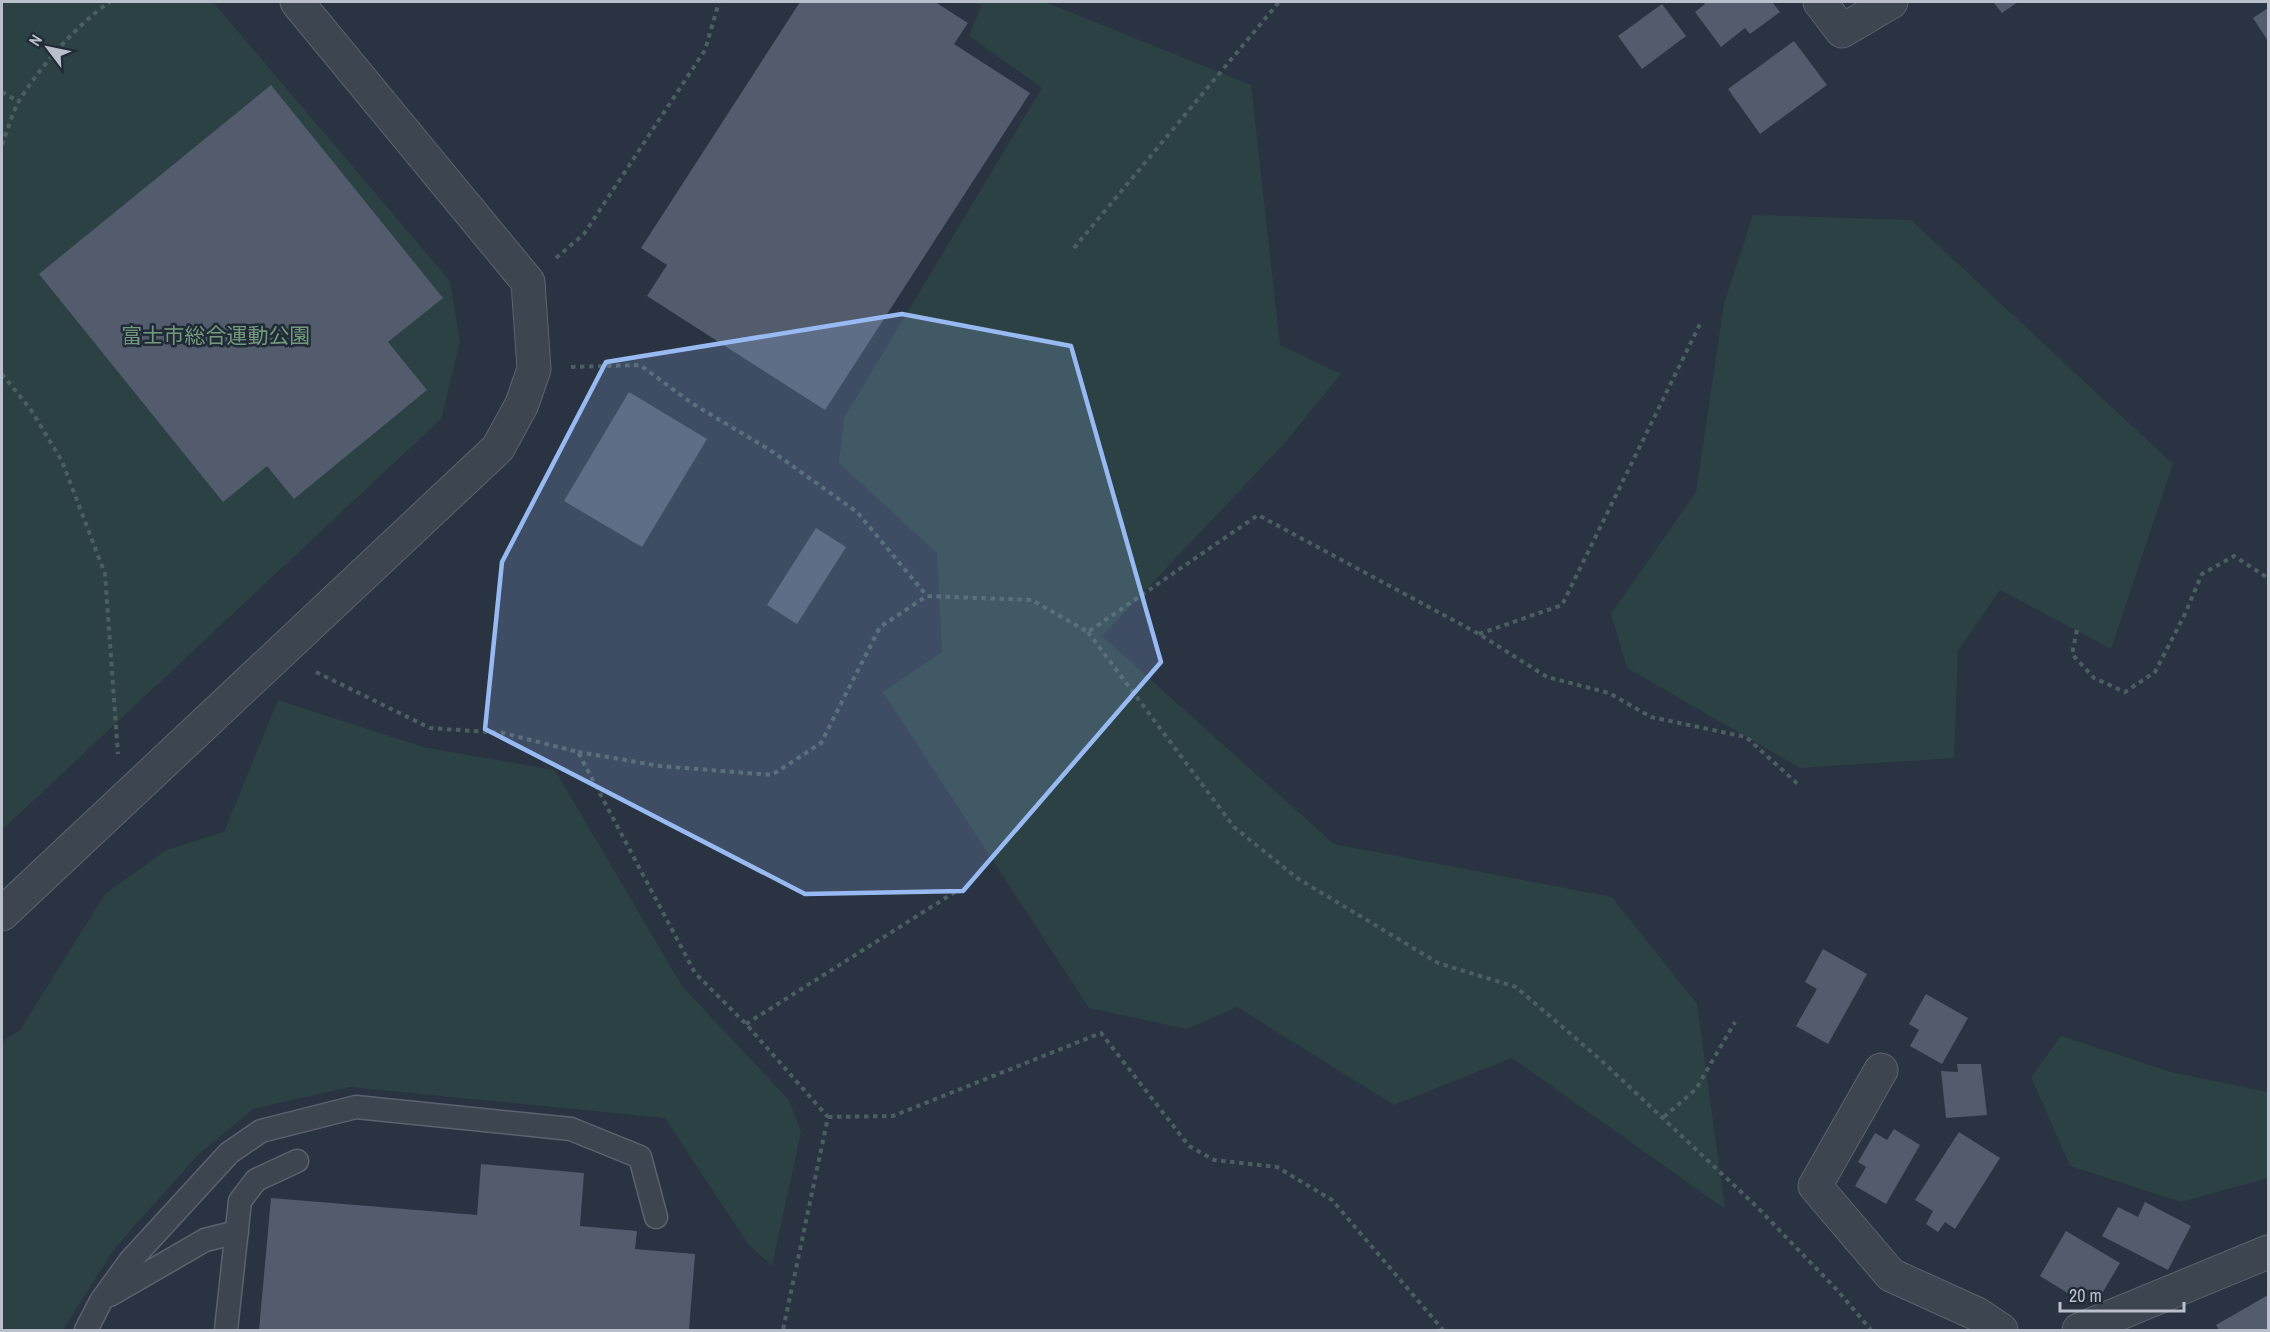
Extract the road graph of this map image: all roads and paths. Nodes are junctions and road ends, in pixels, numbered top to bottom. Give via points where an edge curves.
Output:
1 (110, 2) edge
2 (297, 2) edge
3 (719, 2) edge
4 (1279, 2) edge
5 (1820, 2) edge
6 (1891, 2) edge
7 (2, 92) edge
8 (19, 102) junction
9 (2, 145) edge
10 (1074, 248) dead end
11 (528, 282) junction
12 (1700, 324) dead end
13 (534, 369) junction
14 (2, 374) edge
15 (2268, 578) edge
16 (927, 596) junction
17 (2077, 630) dead end
18 (1088, 632) junction
19 (1479, 634) junction
20 (279, 653) junction
21 (578, 753) junction
22 (118, 759) dead end
23 (1800, 786) dead end
24 (955, 892) dead end
25 (2, 914) edge
26 (1735, 1022) dead end
27 (746, 1024) junction
28 (1881, 1070) dead end
29 (828, 1117) junction
30 (1664, 1117) junction
31 (297, 1161) dead end
32 (656, 1217) dead end
33 (237, 1232) junction
34 (2268, 1252) edge
35 (101, 1300) junction
36 (86, 1330) edge
37 (226, 1330) edge
38 (783, 1330) edge
39 (1443, 1330) edge
40 (1871, 1330) edge
41 (2001, 1330) edge
42 (2079, 1330) edge

1 - 8 path via 75,31
2 - 11 street
3 - 11 path via 705,50 584,234
4 - 10 path
5 - 6 street via 1842,31
7 - 8 path
8 - 9 path
11 - 13 street
12 - 19 path via 1562,605
13 - 16 path via 640,365 693,405 770,450 857,512
13 - 20 street via 522,404 498,448
14 - 22 path via 31,410 62,461 105,574
15 - 17 path via 2234,556 2202,574 2155,672 2125,692 2094,678 2072,654
16 - 18 path via 1032,600
16 - 21 path via 880,627 821,743 772,774 660,766
18 - 19 path via 1258,515
18 - 30 path via 1234,827 1297,878 1438,963 1516,987
19 - 23 path via 1547,677 1609,693 1651,717 1746,737
20 - 21 path via 430,728 503,733
20 - 25 street
21 - 27 path via 695,973
24 - 27 path
26 - 30 path via 1696,1089
27 - 29 path
28 - 41 street via 1815,1186 1891,1275 1977,1314
29 - 38 path
29 - 39 path via 893,1116 1101,1033 1189,1146 1214,1160 1277,1167 1332,1200
30 - 40 path via 1756,1206
31 - 33 lane via 256,1180 240,1201
32 - 35 lane via 640,1157 571,1129 356,1107 261,1131 229,1153 130,1261
33 - 35 lane via 205,1240
33 - 37 lane
34 - 42 street
35 - 36 lane

